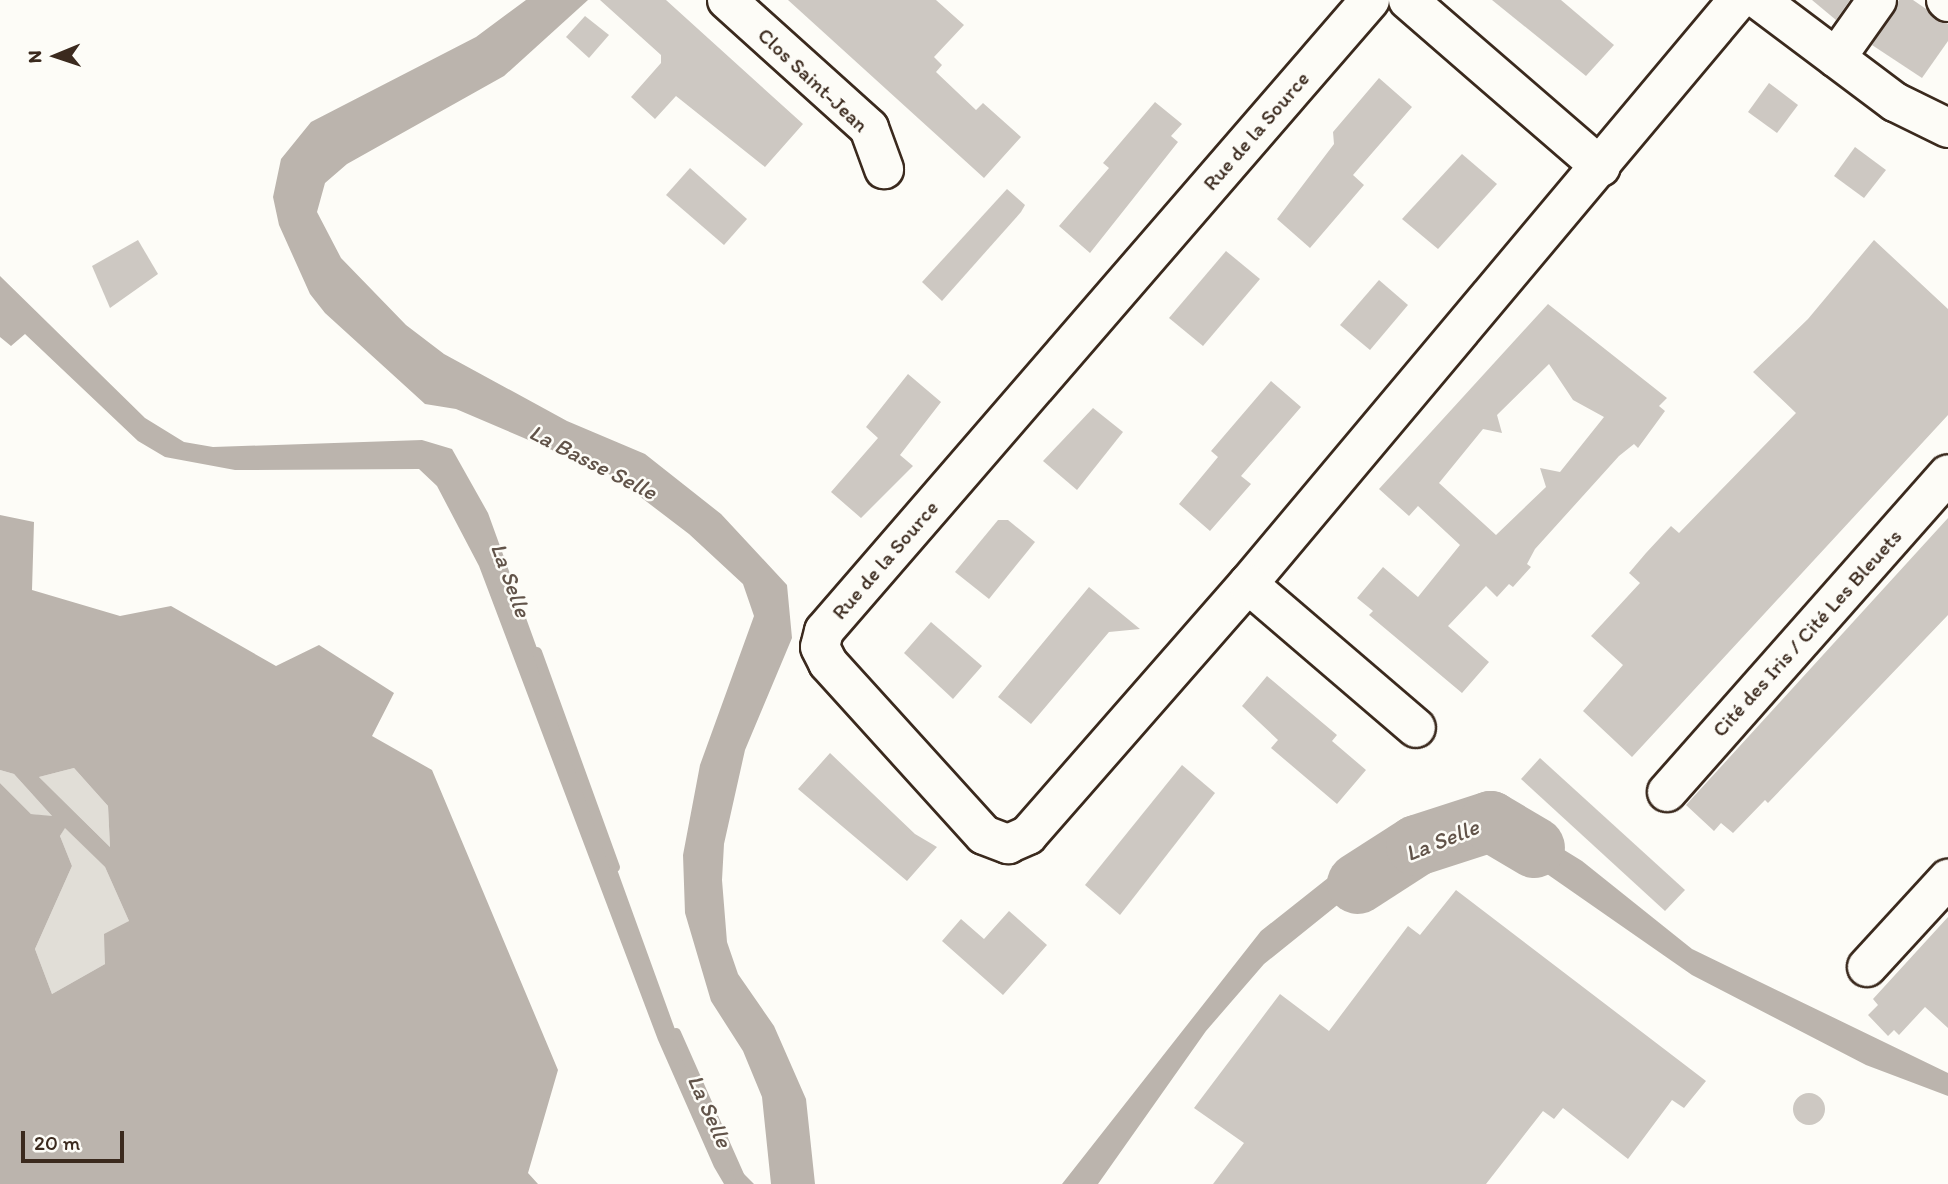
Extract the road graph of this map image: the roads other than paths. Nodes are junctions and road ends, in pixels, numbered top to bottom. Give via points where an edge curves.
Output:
1 (727, 0) edge
2 (1370, 0) edge
3 (1408, 0) edge
4 (1738, 0) edge
5 (1759, 0) edge
6 (1877, 0) edge
7 (1836, 58) junction
8 (1948, 128) edge
9 (1601, 167) junction
10 (884, 169) dead end
11 (1948, 474) edge
12 (1248, 584) junction
13 (1416, 728) dead end
14 (1667, 792) dead end
15 (1948, 879) edge
16 (1867, 967) dead end

1 - 10 street, Clos Saint-Jean via 869,128
2 - 12 street, Rue de la Source via 824,631 820,647 828,663 984,835 1008,844 1028,835
3 - 9 street
4 - 9 street, Rue de la Source
5 - 7 street
6 - 7 street
7 - 8 street via 1895,102
9 - 12 street, Rue de la Source
11 - 14 street, Cité des Iris / Cité Les Bleuets
12 - 13 street
15 - 16 street

